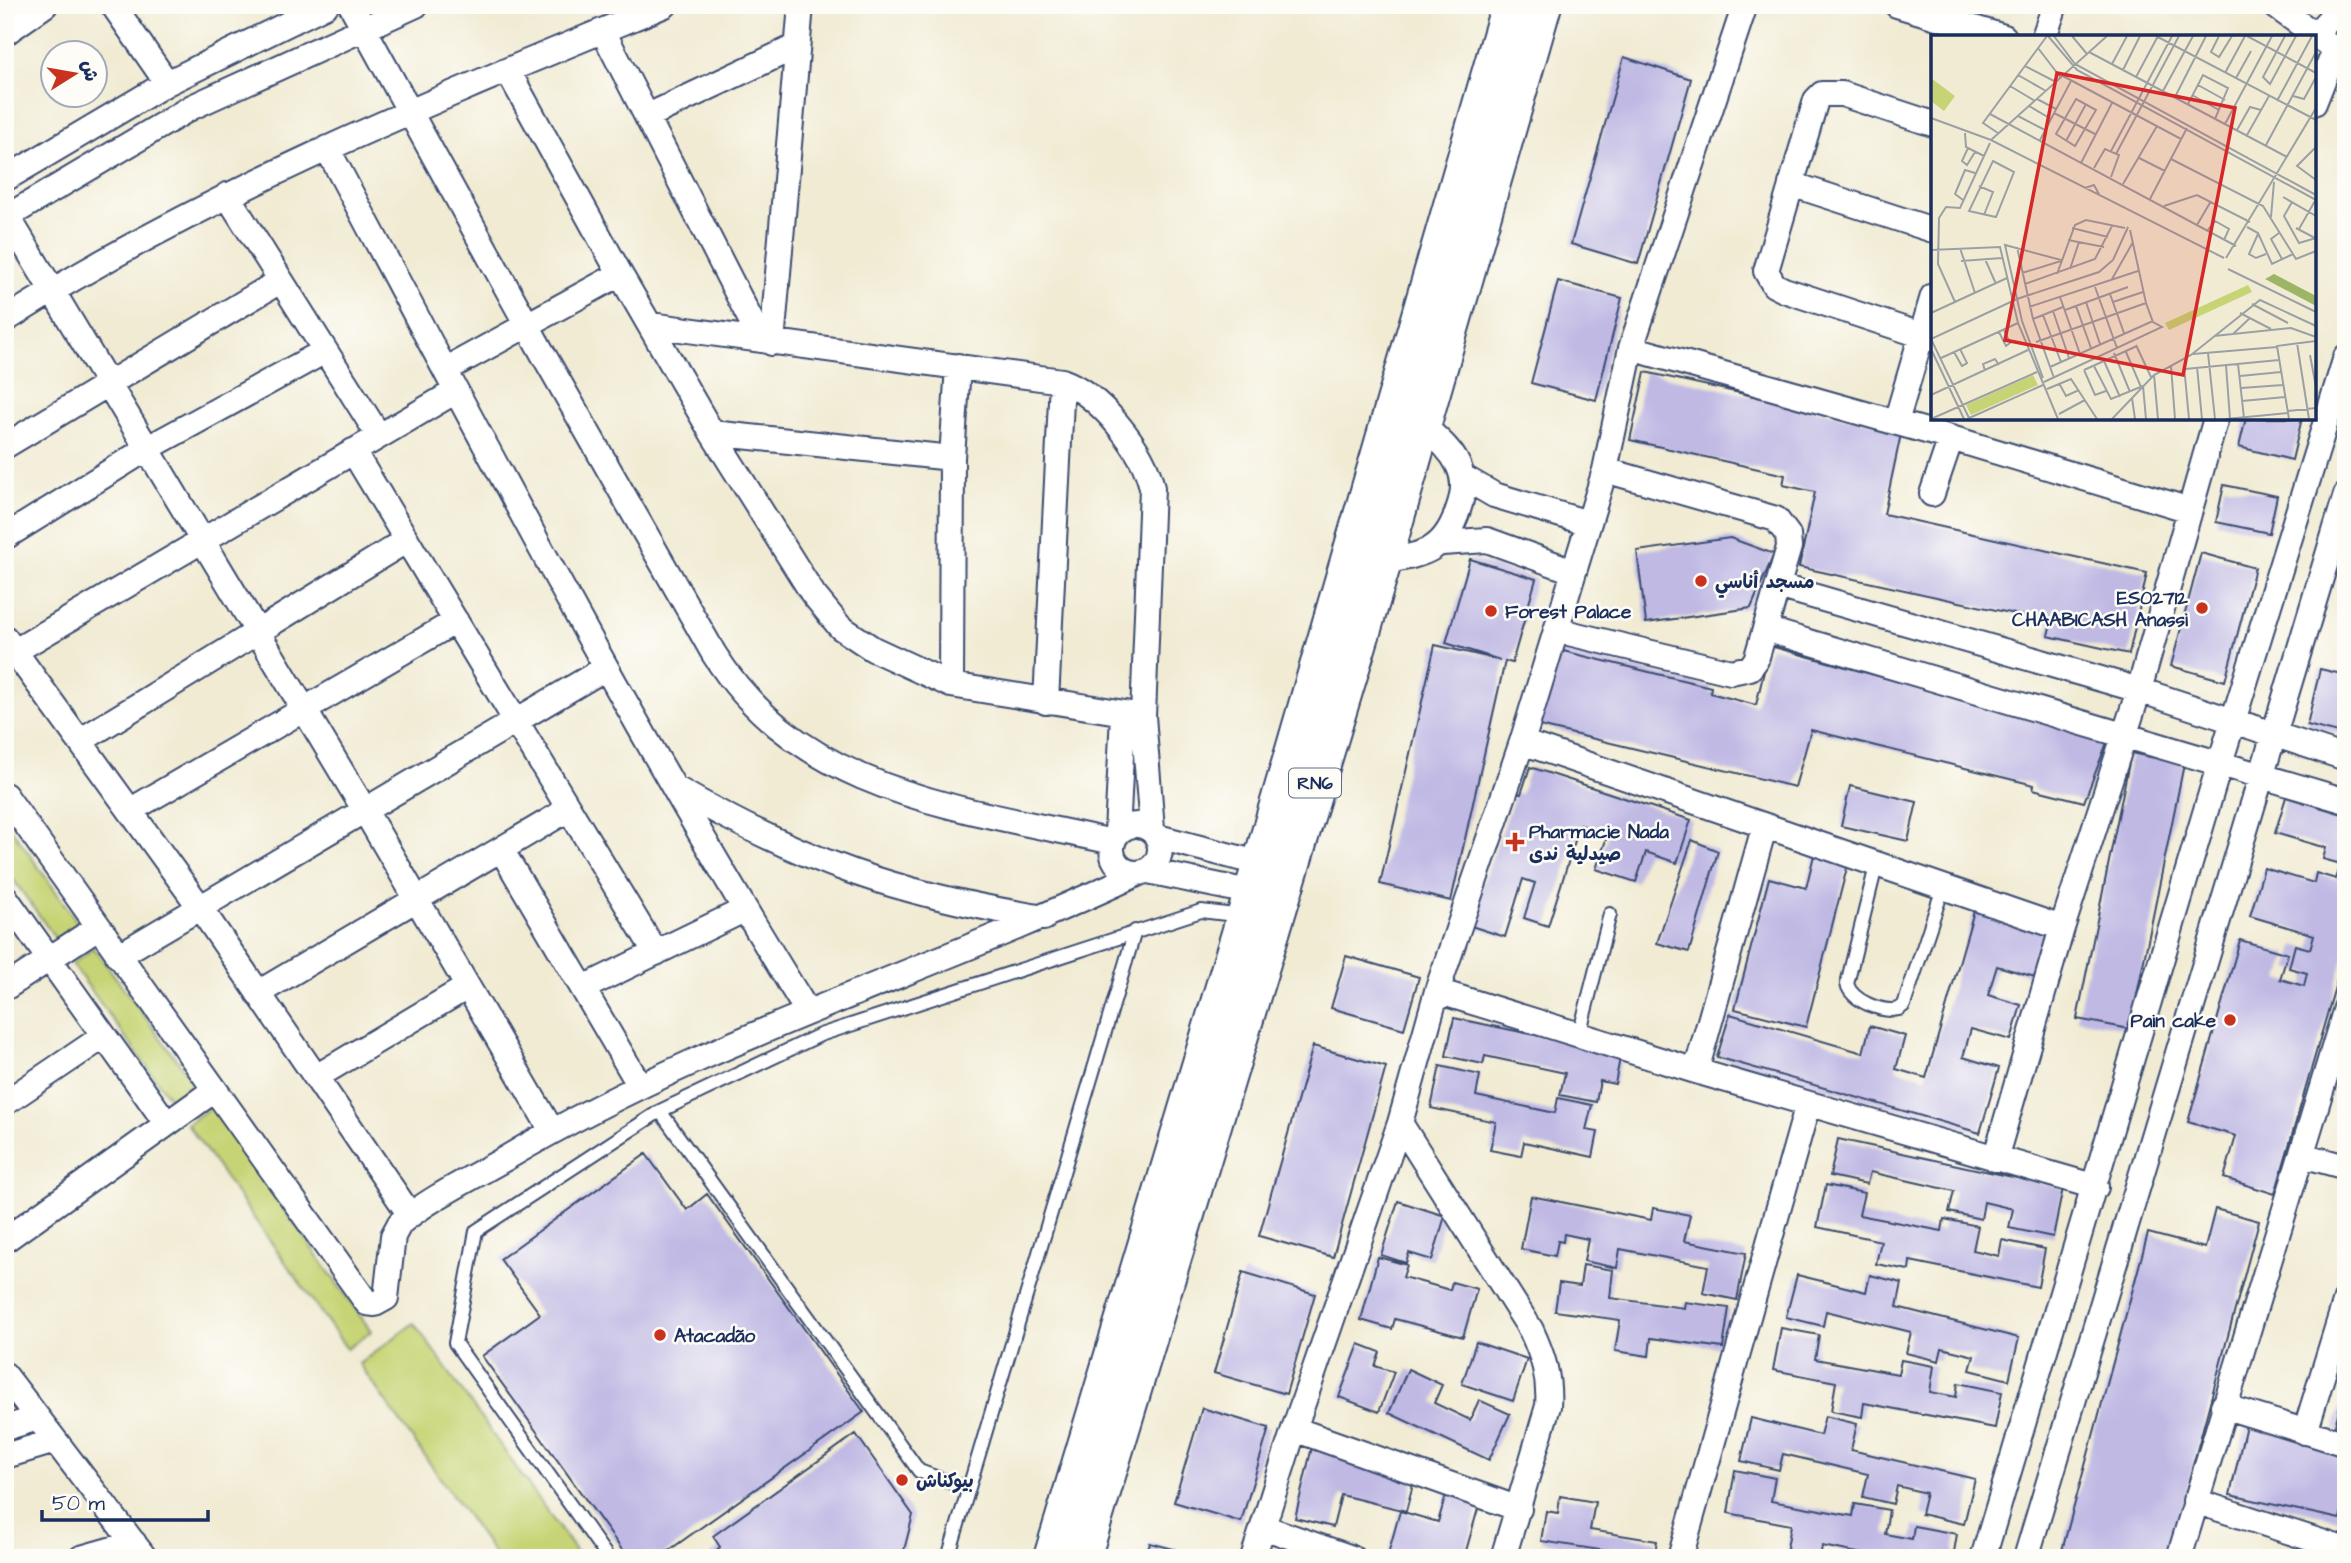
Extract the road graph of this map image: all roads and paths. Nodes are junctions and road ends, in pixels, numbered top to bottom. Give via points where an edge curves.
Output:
1 (45, 5) edge
2 (113, 5) edge
3 (326, 5) edge
4 (351, 5) edge
5 (416, 5) edge
6 (665, 5) edge
7 (801, 5) edge
8 (1511, 5) edge
9 (1542, 5) edge
10 (1745, 5) edge
11 (1897, 5) edge
12 (2054, 5) edge
13 (2274, 5) edge
14 (2342, 5) edge
15 (1953, 13) edge
16 (366, 27) junction
17 (603, 31) junction
18 (5, 33) edge
19 (2000, 35) edge
20 (2045, 35) edge
21 (2315, 35) edge
22 (2316, 35) edge
23 (797, 46) junction
24 (2332, 47) edge
25 (508, 71) junction
26 (167, 83) junction
27 (2316, 97) edge
28 (410, 113) junction
29 (648, 116) junction
30 (1931, 123) edge
31 (327, 148) junction
32 (5, 179) edge
33 (1791, 184) junction
34 (227, 195) junction
35 (7, 217) edge
36 (1931, 229) edge
37 (620, 274) junction
38 (280, 281) junction
39 (53, 289) junction
40 (1931, 310) edge
41 (5, 320) edge
42 (651, 325) junction
43 (528, 326) junction
44 (1927, 337) edge
45 (767, 342) junction
46 (1631, 348) junction
47 (325, 351) junction
48 (2346, 358) edge
49 (958, 366) junction
50 (451, 380) junction
51 (1062, 381) junction
52 (109, 383) junction
53 (2215, 420) edge
54 (1896, 422) junction
55 (1421, 424) junction
56 (712, 432) junction
57 (379, 436) junction
58 (1951, 438) junction
59 (5, 446) edge
60 (148, 448) junction
61 (353, 451) junction
62 (952, 458) junction
63 (1605, 470) junction
64 (1463, 477) junction
65 (1932, 494) dead end
66 (2346, 495) edge
67 (2190, 510) junction
68 (1588, 523) junction
69 (5, 537) edge
70 (203, 540) junction
71 (407, 540) junction
72 (1442, 543) junction
73 (1382, 562) junction
74 (1573, 571) junction
75 (1778, 586) junction
76 (456, 621) junction
77 (1765, 629) junction
78 (1556, 630) junction
79 (258, 631) junction
80 (8, 649) edge
81 (604, 669) junction
82 (951, 685) junction
83 (2139, 690) junction
84 (1046, 702) junction
85 (304, 708) junction
86 (1133, 716) junction
87 (516, 720) junction
88 (2234, 722) junction
89 (2125, 736) junction
90 (2273, 736) junction
91 (80, 741) junction
92 (1522, 742) junction
93 (2346, 758) edge
94 (2220, 763) junction
95 (2262, 777) junction
96 (674, 788) junction
97 (5, 795) edge
98 (2346, 801) edge
99 (364, 809) junction
100 (569, 809) junction
101 (131, 810) junction
102 (1764, 828) junction
103 (1155, 833) junction
104 (1115, 837) junction
105 (501, 849) junction
106 (1876, 866) junction
107 (1144, 872) junction
108 (1944, 888) junction
109 (1254, 891) junction
110 (5, 897) edge
111 (415, 900) junction
112 (199, 906) junction
113 (744, 910) junction
114 (1610, 914) dead end
115 (1044, 918) junction
116 (98, 927) junction
117 (2062, 929) junction
118 (1135, 931) junction
119 (656, 953) junction
120 (118, 956) junction
121 (49, 959) junction
122 (467, 987) junction
123 (5, 988) edge
124 (583, 988) junction
125 (1437, 991) junction
126 (258, 993) junction
127 (2346, 1008) edge
128 (807, 1011) junction
129 (1579, 1035) junction
130 (104, 1036) junction
131 (2342, 1036) edge
132 (1696, 1071) junction
133 (316, 1077) junction
134 (640, 1086) junction
135 (213, 1091) junction
136 (5, 1103) edge
137 (1808, 1104) junction
138 (660, 1111) junction
139 (1400, 1123) junction
140 (167, 1124) junction
141 (552, 1130) junction
142 (2302, 1155) junction
143 (1995, 1159) junction
144 (2346, 1167) edge
145 (2096, 1187) junction
146 (410, 1215) junction
147 (5, 1240) edge
148 (2346, 1299) edge
149 (5, 1375) edge
150 (2223, 1406) junction
151 (38, 1418) junction
152 (5, 1427) edge
153 (1294, 1429) junction
154 (2305, 1432) junction
155 (55, 1441) junction
156 (2346, 1444) edge
157 (5, 1456) edge
158 (968, 1489) junction
159 (2195, 1501) junction
160 (1519, 1509) junction
161 (1263, 1527) junction
162 (140, 1550) edge
163 (2346, 1550) edge
164 (81, 1558) edge
165 (608, 1558) edge
166 (947, 1558) edge
167 (1053, 1558) edge
168 (1082, 1558) edge
169 (1253, 1558) edge
170 (1352, 1558) edge
171 (1503, 1558) edge
172 (1680, 1558) edge
173 (1983, 1558) edge
174 (2026, 1558) edge
175 (2179, 1558) edge

1 - 18 street
2 - 26 street
3 - 26 street
4 - 16 street
5 - 16 street
6 - 17 street
7 - 23 street
8 - 109 highway, RN6
9 - 55 highway, RN6
10 - 46 street
11 - 15 street
12 - 20 street
13 - 21 street
14 - 24 street
15 - 19 street
16 - 28 street
16 - 35 street via 192,107
17 - 25 street
17 - 29 street
22 - 24 street
23 - 29 street
23 - 45 street
24 - 27 street
25 - 28 street
25 - 37 street
26 - 32 street
28 - 31 street
28 - 43 street
29 - 45 street
30 - 33 street via 1843,94 1822,94 1816,100
31 - 34 street
31 - 50 street
33 - 36 street
33 - 44 street via 1766,271 1774,285
34 - 38 street
34 - 39 street
35 - 39 street
37 - 42 street
37 - 43 street
38 - 47 street
38 - 52 street
39 - 41 street
39 - 52 street
40 - 44 street
42 - 45 street
42 - 56 street
43 - 50 street
43 - 104 street via 714,654 729,678 766,717 820,758 881,786
44 - 54 street
45 - 49 street
46 - 54 street
46 - 63 street
47 - 57 street
47 - 60 street
48 - 88 street
49 - 51 street
49 - 62 street
50 - 57 street
50 - 81 street
51 - 84 street
51 - 86 street via 1094,398 1149,475 1153,502
52 - 59 street
52 - 60 street
53 - 67 street
54 - 58 street
55 - 64 street via 1448,449
55 - 73 highway, RN6
56 - 62 street
56 - 82 street via 813,594 840,626 873,649
57 - 61 street
58 - 65 street
58 - 67 street
60 - 69 street
60 - 70 street
61 - 70 street
61 - 71 street
62 - 82 street
63 - 68 street
63 - 75 street via 1776,519 1788,535 1789,547
64 - 68 street via 1494,495
64 - 72 street via 1464,493 1453,527
66 - 90 street
67 - 83 street
68 - 74 street
70 - 79 street
70 - 80 street
71 - 76 street
71 - 79 street
72 - 73 street via 1417,556
72 - 74 street via 1487,540
73 - 168 highway, RN6
74 - 78 street
75 - 77 street
75 - 83 street
76 - 85 street
76 - 87 street
77 - 78 street via 1756,660 1741,672
77 - 89 street
78 - 92 street
79 - 85 street
79 - 91 street
80 - 91 street
81 - 87 street
81 - 96 street
82 - 84 street
83 - 88 street
83 - 89 street
84 - 86 street
85 - 99 street
85 - 101 street
86 - 103 street
86 - 104 street
87 - 99 street
87 - 100 street
88 - 90 street
88 - 94 street
89 - 94 street
89 - 117 street
90 - 93 street
90 - 95 street
91 - 101 street
92 - 102 street
92 - 125 street
94 - 95 street
94 - 145 street
95 - 98 street
95 - 174 street
96 - 113 street
96 - 115 street via 743,827 890,887 966,906
97 - 116 street
99 - 111 street
99 - 112 street
100 - 105 street
100 - 119 street
101 - 112 street
102 - 106 street
102 - 132 street
103 - 104 street via 1134,824
103 - 107 street via 1160,856
103 - 109 street
104 - 107 street via 1115,860 1121,868
105 - 111 street
105 - 124 street
106 - 108 street
106 - 108 lane via 1847,984 1854,997 1886,1009 1904,1004
107 - 109 street
107 - 115 street
108 - 117 street
109 - 118 lane
109 - 167 highway, RN6
110 - 121 street
111 - 122 street
111 - 126 street
112 - 120 street
112 - 126 street
113 - 119 street
113 - 128 street
114 - 129 lane
115 - 128 street
116 - 120 street
116 - 121 street
117 - 143 street
118 - 138 lane via 821,1035
118 - 158 lane
119 - 124 street
120 - 135 street
121 - 123 street
121 - 130 street
122 - 133 street
122 - 141 street
124 - 134 street
125 - 129 street
125 - 139 street
126 - 133 street
127 - 131 street
128 - 134 street
129 - 132 street
130 - 136 street
130 - 140 street
131 - 142 street
132 - 137 street
133 - 146 street
134 - 141 street
135 - 140 street
135 - 146 street via 367,1303 386,1298 395,1229
137 - 143 street
137 - 172 street
138 - 158 lane via 919,1471
138 - 165 lane via 476,1231 455,1343
139 - 153 street
139 - 160 street via 1531,1330 1543,1357 1548,1406
140 - 147 street
141 - 146 street
142 - 144 street
142 - 150 street
143 - 145 street
145 - 173 street
148 - 154 street
149 - 151 street
150 - 154 street
150 - 159 street
151 - 152 street
151 - 155 street
153 - 160 street
153 - 161 street
154 - 156 street
155 - 157 street
155 - 162 street
158 - 166 lane
159 - 163 street
159 - 175 street
160 - 171 street
161 - 169 street
161 - 170 street
162 - 164 street

